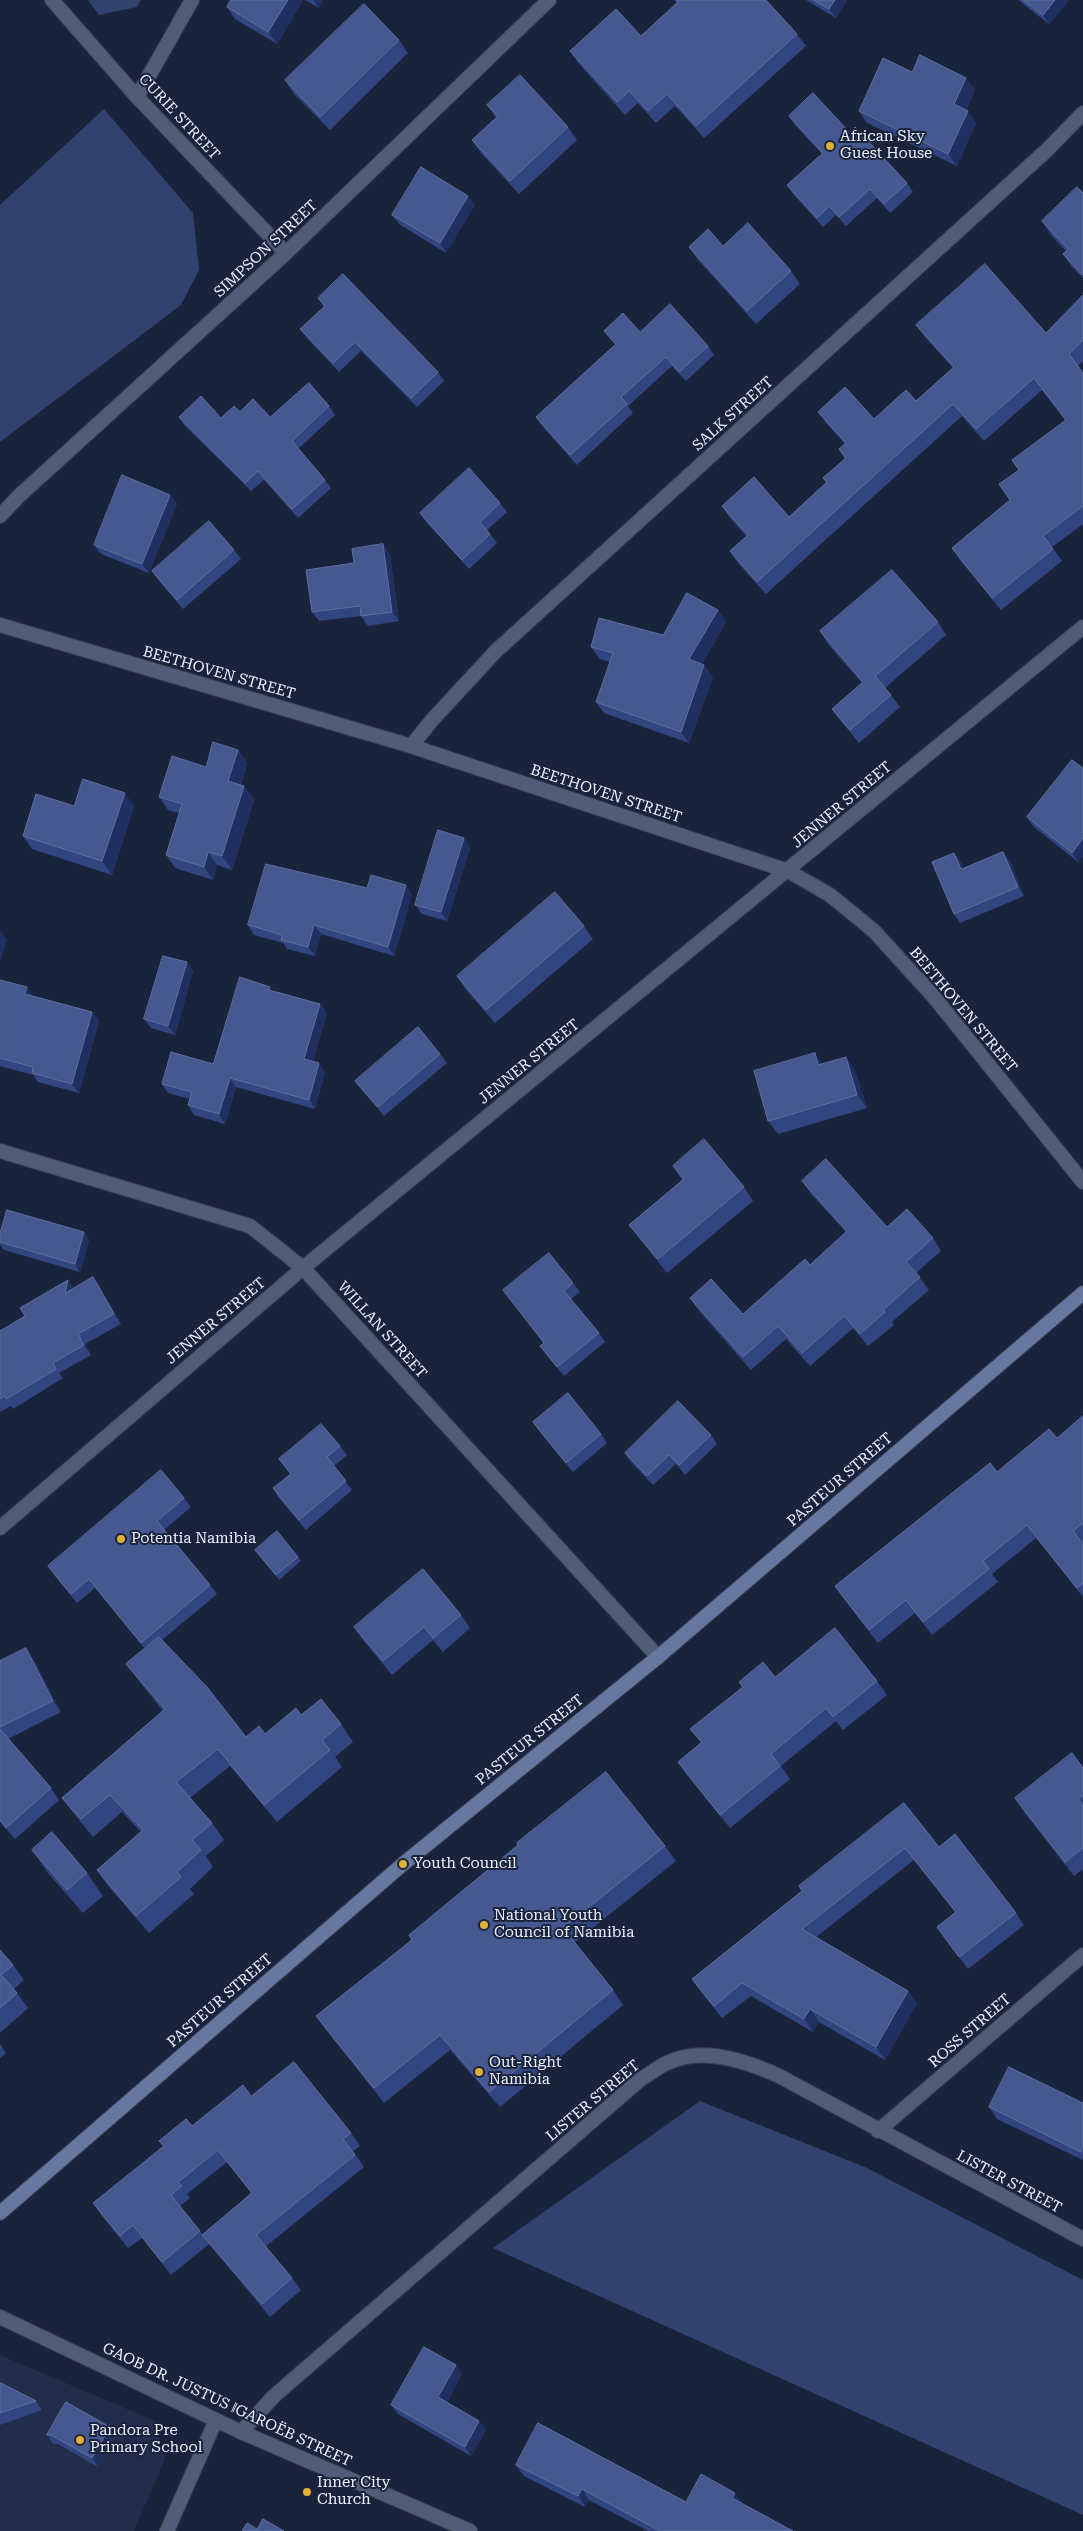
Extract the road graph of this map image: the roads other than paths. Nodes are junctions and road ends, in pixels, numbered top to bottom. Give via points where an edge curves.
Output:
1 (52, 0) edge
2 (192, 0) edge
3 (549, 0) edge
4 (136, 97) junction
5 (1083, 113) edge
6 (286, 253) junction
7 (0, 516) edge
8 (0, 625) edge
9 (1083, 627) edge
10 (411, 746) junction
11 (788, 871) junction
12 (0, 1151) edge
13 (1083, 1182) edge
14 (303, 1268) junction
15 (1083, 1294) edge
16 (0, 1528) edge
17 (658, 1657) junction
18 (1083, 1955) edge
19 (878, 2131) junction
20 (0, 2213) edge
21 (1083, 2239) edge
22 (0, 2317) edge
23 (216, 2420) junction
24 (241, 2432) junction
25 (167, 2531) edge
26 (470, 2531) edge

1 - 4 street, CURIE STREET
2 - 4 street
3 - 6 street, SIMPSON STREET
4 - 6 street, CURIE STREET
5 - 10 street, SALK STREET via 1047,150 496,651
6 - 7 street, SIMPSON STREET
8 - 10 street, BEETHOVEN STREET
9 - 11 street, JENNER STREET
10 - 11 street, BEETHOVEN STREET
11 - 13 street, BEETHOVEN STREET via 830,895 874,931 934,997
11 - 14 street, JENNER STREET
12 - 14 street, WILLAN STREET via 250,1226
14 - 16 street, JENNER STREET
14 - 17 street, WILLAN STREET
15 - 17 main road, PASTEUR STREET
17 - 20 main road, PASTEUR STREET via 403,1864
18 - 19 street, ROSS STREET
19 - 21 street, LISTER STREET
19 - 24 street, LISTER STREET via 753,2064 724,2057 692,2057 669,2062 641,2079 274,2396
22 - 23 street, GAOB DR. JUSTUS ǁGAROËB STREET
23 - 24 street, GAOB DR. JUSTUS ǁGAROËB STREET
23 - 25 street
24 - 26 street, GAOB DR. JUSTUS ǁGAROËB STREET

